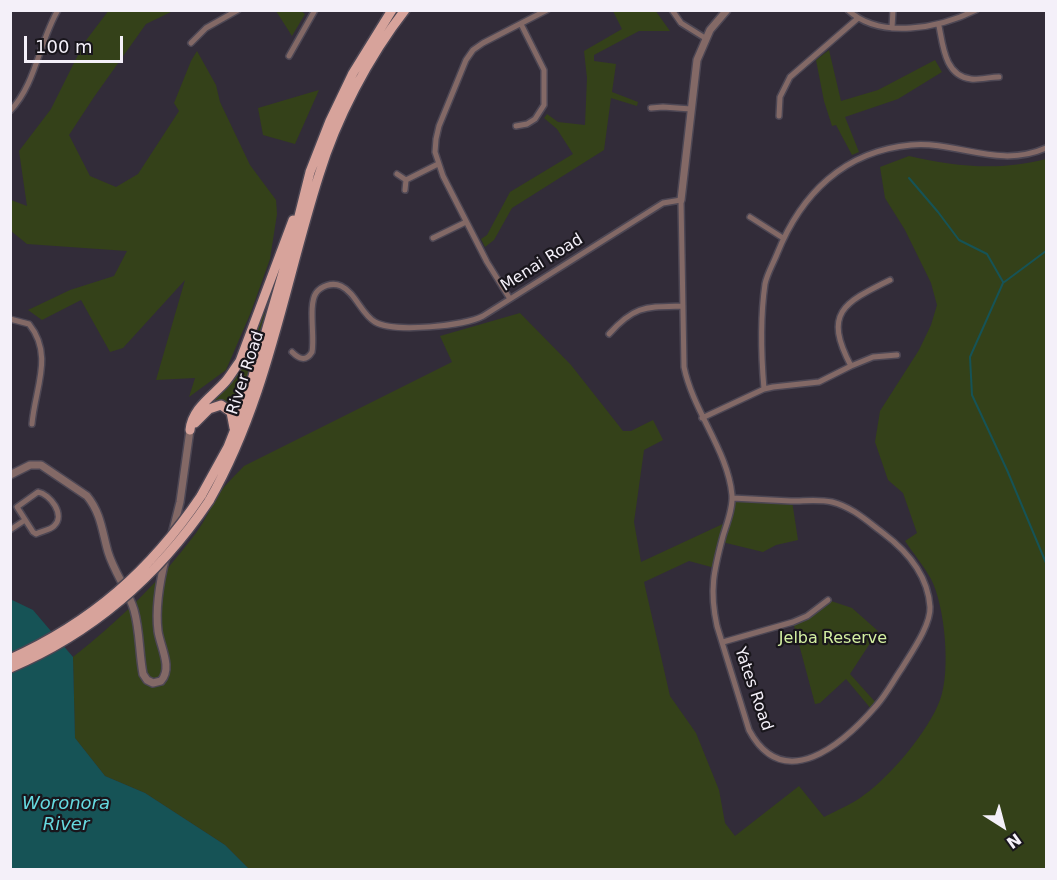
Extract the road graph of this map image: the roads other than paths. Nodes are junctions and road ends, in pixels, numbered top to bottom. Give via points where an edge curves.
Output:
1 (57, 10) edge
2 (238, 10) edge
3 (315, 10) edge
4 (392, 10) edge
5 (405, 10) edge
6 (548, 10) edge
7 (672, 10) edge
8 (727, 10) edge
9 (848, 10) edge
10 (893, 10) edge
11 (976, 10) edge
12 (857, 19) junction
13 (521, 24) junction
14 (939, 26) junction
15 (892, 28) junction
16 (705, 38) junction
17 (192, 43) dead end
18 (289, 56) dead end
19 (999, 77) dead end
20 (651, 108) dead end
21 (691, 109) junction
22 (10, 111) edge
23 (780, 116) dead end
24 (516, 126) dead end
25 (1047, 148) edge
26 (438, 164) junction
27 (397, 174) dead end
28 (406, 180) junction
29 (405, 190) dead end
30 (681, 200) junction
31 (301, 203) junction
32 (750, 217) dead end
33 (466, 222) junction
34 (433, 238) dead end
35 (783, 238) junction
36 (890, 280) dead end
37 (510, 299) junction
38 (683, 306) junction
39 (10, 319) edge
40 (609, 334) dead end
41 (292, 352) dead end
42 (897, 355) dead end
43 (851, 366) junction
44 (765, 389) junction
45 (702, 418) junction
46 (32, 424) dead end
47 (190, 430) junction
48 (234, 433) junction
49 (10, 475) edge
50 (205, 498) junction
51 (732, 498) junction
52 (25, 520) junction
53 (10, 530) edge
54 (828, 600) dead end
55 (723, 642) junction
56 (10, 660) edge
57 (10, 668) edge

1 - 22 street via 25,92
2 - 17 street via 206,28
3 - 18 street
4 - 31 main road, River Road via 334,112
5 - 50 main road, River Road via 366,70 331,142 263,377 235,452
6 - 13 street
7 - 16 street via 681,23
8 - 16 street
9 - 12 street
10 - 15 street
11 - 14 street
12 - 15 street
12 - 23 street via 790,77 780,97
13 - 24 street via 544,70 544,105 536,119
13 - 26 street via 483,43 466,60 439,126 435,152
14 - 15 street
14 - 19 street via 950,67 959,75 971,79
16 - 21 street via 697,60
20 - 21 street
21 - 30 street
25 - 35 street via 1002,157 912,145 859,158 819,185
26 - 28 street
26 - 33 street
27 - 28 street
28 - 29 street
30 - 37 street, Menai Road via 663,203
30 - 38 street, Yates Road
31 - 47 main road via 240,362 200,407
31 - 48 main road, River Road
32 - 35 street
33 - 34 street
33 - 37 street
35 - 44 street via 766,282 760,344
36 - 43 street via 861,294 846,306 836,323 840,345
37 - 41 street, Menai Road via 463,323 396,327 374,322 341,286 332,284 316,294 310,356 302,359
38 - 40 street via 640,309
38 - 45 street, Yates Road via 684,366
39 - 46 street via 28,324 42,346 43,363
42 - 43 street via 873,357
43 - 44 street via 819,382
44 - 45 street
45 - 51 street, Yates Road via 723,462
47 - 48 main road via 209,409 221,405 232,414
47 - 49 street via 180,502 159,593 158,631 166,672 159,683 150,682 143,674 133,607 113,566 100,516 92,502 41,465 30,465
48 - 50 main road, River Road
50 - 56 main road, River Road, bridge via 129,583 73,626
50 - 57 main road, River Road, bridge via 177,545 125,598 63,642
51 - 55 street, Yates Road via 713,576 713,608
51 - 55 street, Yates Road via 830,501 848,507 906,551 921,573 931,609 911,653 875,707 830,747 803,761 788,763 775,758 755,740
52 - 52 street via 17,507 38,492 52,500 58,514 53,527 36,534
52 - 53 street
54 - 55 street via 793,622

